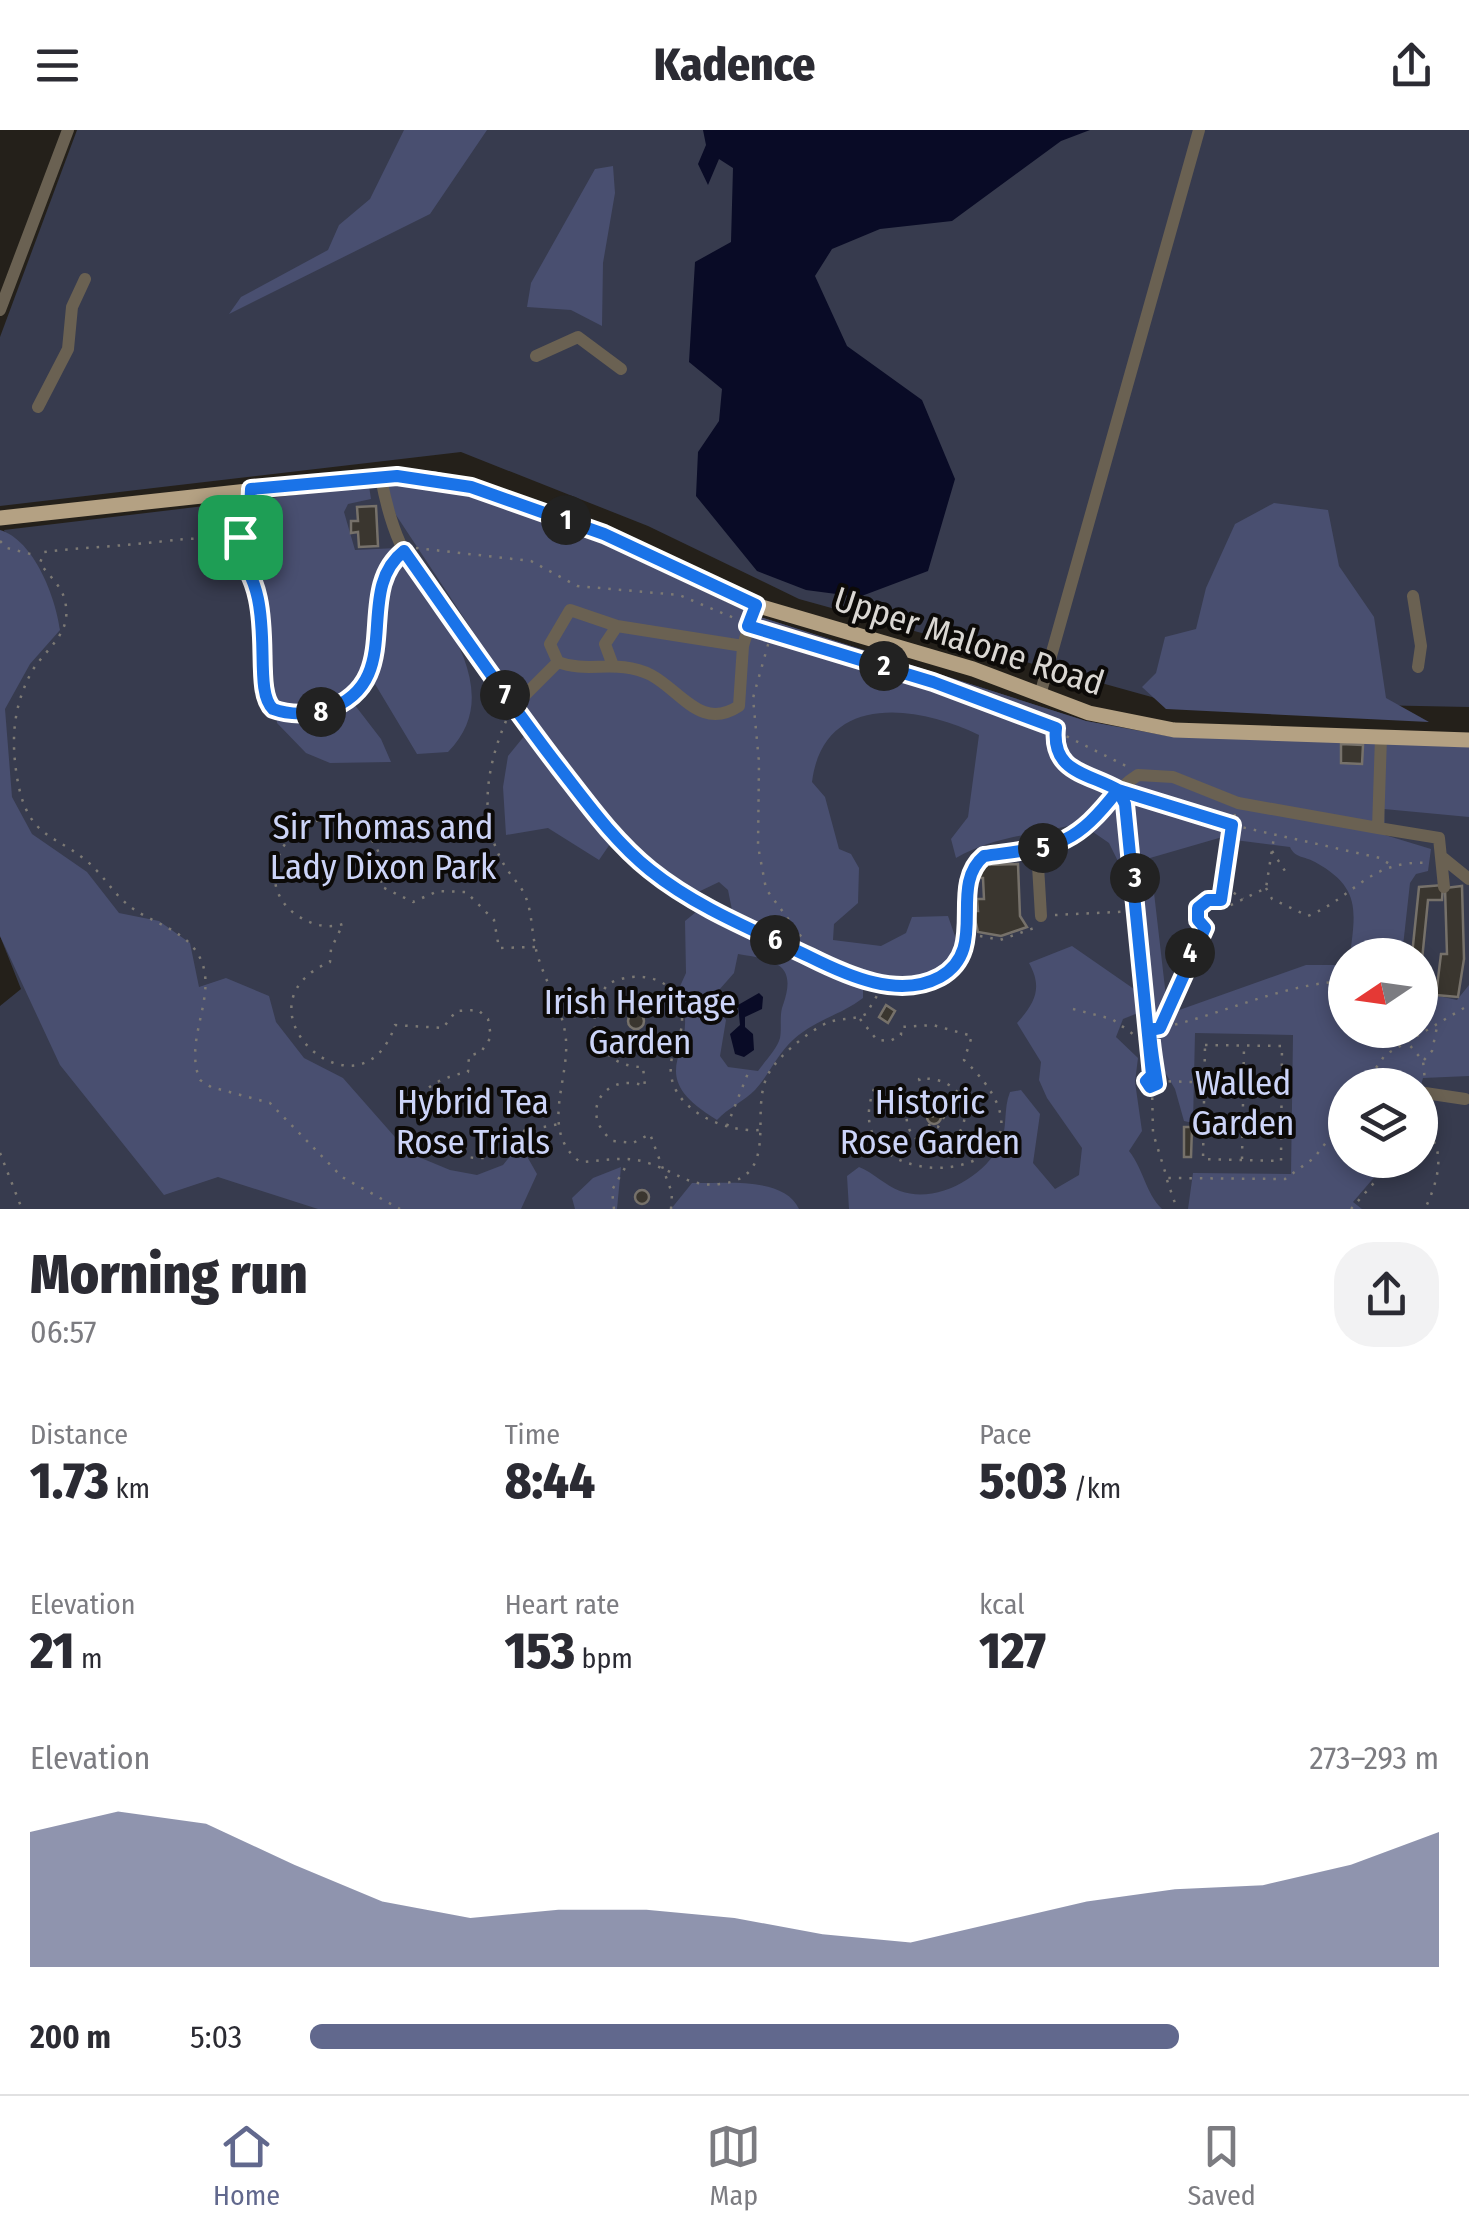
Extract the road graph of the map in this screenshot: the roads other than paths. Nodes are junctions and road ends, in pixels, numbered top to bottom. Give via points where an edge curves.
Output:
1 (68, 130) edge
2 (1200, 130) edge
3 (85, 278) dead end
4 (0, 310) edge
5 (536, 356) dead end
6 (621, 369) dead end
7 (38, 406) dead end
8 (380, 478) junction
9 (0, 518) edge
10 (1413, 596) dead end
11 (756, 605) junction
12 (618, 626) junction
13 (743, 646) junction
14 (558, 662) junction
15 (612, 663) junction
16 (1418, 667) dead end
17 (1040, 695) junction
18 (514, 706) junction
19 (1381, 736) junction
20 (1469, 740) edge
21 (1378, 828) junction
22 (1038, 848) junction
23 (1443, 861) junction
24 (1469, 879) edge
25 (1444, 888) dead end
26 (1041, 916) road end
27 (1438, 1094) edge
28 (1465, 1099) dead end

1 - 4 street
2 - 17 street
3 - 7 street via 72,307 68,349
5 - 6 street via 578,337
8 - 9 main road, Upper Malone Road
8 - 11 main road, Upper Malone Road via 435,478 471,487 604,534
8 - 18 street via 404,551
10 - 16 street
11 - 13 street
11 - 17 main road, Upper Malone Road
12 - 13 street
12 - 14 street via 570,610 550,644
12 - 15 street via 605,644
13 - 15 street via 739,706 720,715 684,703 648,674
14 - 15 street
14 - 18 street
17 - 19 main road, Upper Malone Road via 1089,713 1174,730
18 - 22 street via 597,816 651,871 708,908 881,985 936,979 961,957 977,862
19 - 20 main road, Upper Malone Road
19 - 21 street
21 - 22 street via 1238,803 1173,778 1138,775 1082,833
21 - 23 street via 1440,838
22 - 26 street
23 - 24 street
23 - 25 street
27 - 28 street

